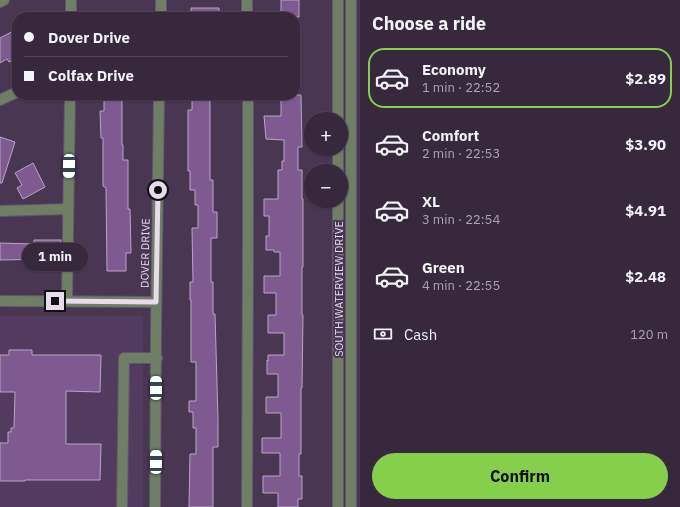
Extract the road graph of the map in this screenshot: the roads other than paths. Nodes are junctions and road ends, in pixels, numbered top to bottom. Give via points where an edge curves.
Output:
1 (4, 0) edge
2 (71, 0) edge
3 (161, 0) edge
4 (247, 0) edge
5 (338, 0) edge
6 (351, 0) edge
7 (0, 2) edge
8 (71, 12) edge
9 (161, 12) edge
10 (247, 12) edge
11 (356, 26) edge
12 (12, 94) edge
13 (0, 100) edge
14 (70, 100) edge
15 (159, 100) edge
16 (248, 100) edge
17 (338, 112) edge
18 (356, 115) edge
19 (356, 206) edge
20 (338, 208) edge
21 (68, 209) junction
22 (0, 211) edge
23 (338, 295) junction
24 (355, 295) edge
25 (0, 301) edge
26 (67, 301) junction
27 (156, 302) junction
28 (157, 358) junction
29 (356, 385) edge
30 (338, 474) junction
31 (356, 475) edge
32 (122, 507) edge
33 (156, 507) edge
34 (247, 507) edge
35 (338, 507) edge
36 (351, 507) edge

1 - 7 street
2 - 8 street
3 - 9 street
4 - 10 street
5 - 17 street
6 - 11 street, SOUTH WATERVIEW DRIVE
11 - 18 street, SOUTH WATERVIEW DRIVE
12 - 13 street
14 - 21 street
15 - 27 street, DOVER DRIVE
16 - 34 street
18 - 19 street, SOUTH WATERVIEW DRIVE
19 - 24 street, SOUTH WATERVIEW DRIVE
20 - 23 street, SOUTH WATERVIEW DRIVE
21 - 22 street
21 - 26 street
23 - 24 street
23 - 30 street, SOUTH WATERVIEW DRIVE
24 - 29 street, SOUTH WATERVIEW DRIVE
25 - 26 street
26 - 27 street
27 - 28 street, DOVER DRIVE
28 - 32 street via 124,358
28 - 33 street, DOVER DRIVE
29 - 31 street, SOUTH WATERVIEW DRIVE
30 - 31 street
30 - 35 street, SOUTH WATERVIEW DRIVE
31 - 36 street, SOUTH WATERVIEW DRIVE

